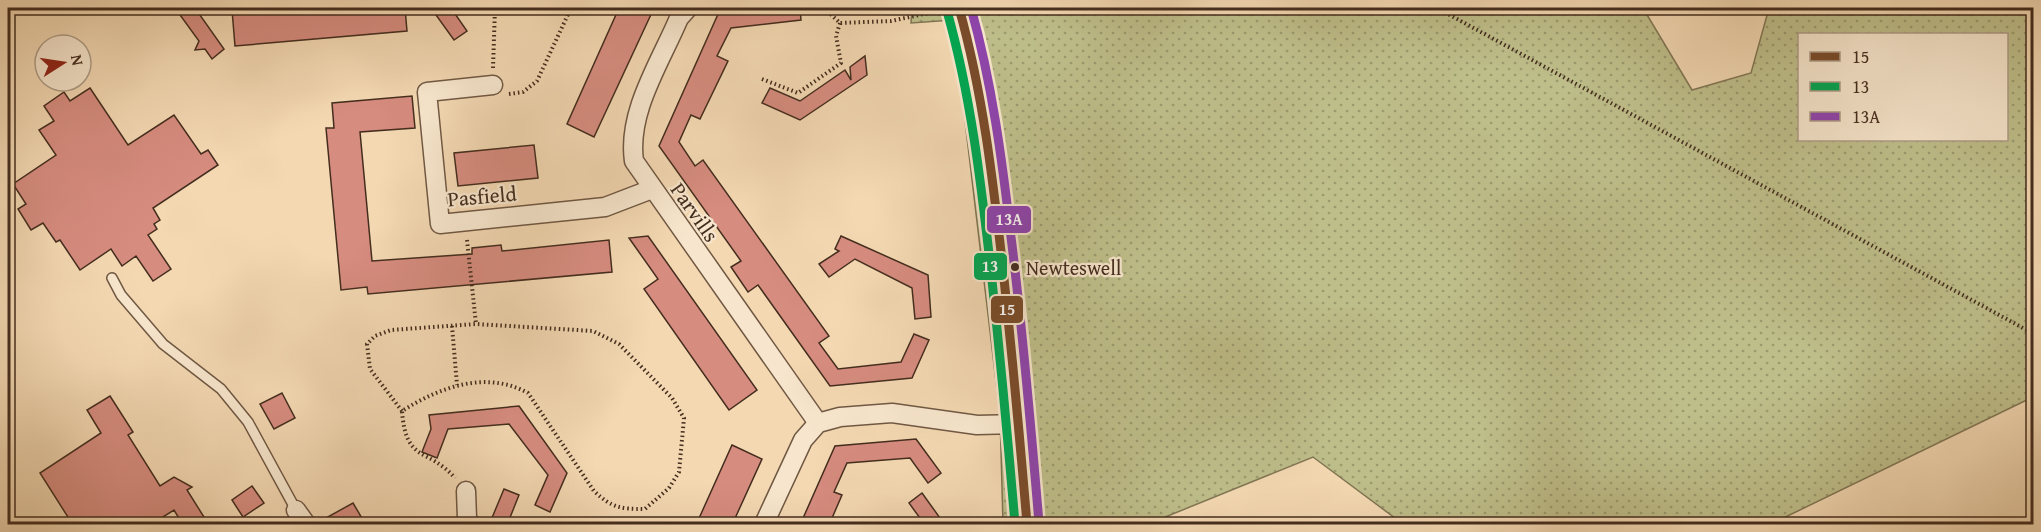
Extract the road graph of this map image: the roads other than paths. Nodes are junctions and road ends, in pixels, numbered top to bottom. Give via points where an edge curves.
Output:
1 (688, 8) edge
2 (949, 9) edge
3 (493, 85) road end
4 (652, 189) junction
5 (112, 278) dead end
6 (818, 423) junction
7 (1020, 424) junction
8 (466, 491) road end
9 (301, 517) edge
10 (470, 525) edge
11 (764, 525) edge
12 (1027, 525) edge

1 - 4 street, Parvills via 679,18 634,122 634,161
2 - 7 street via 970,45 990,157
3 - 4 street, Pasfield via 427,92 440,224 605,207
4 - 6 street, Parvills
5 - 9 lane via 121,295 163,345 221,389 248,422
6 - 7 street via 892,413 977,425
6 - 11 street via 803,440
7 - 12 street
8 - 10 street via 466,518

